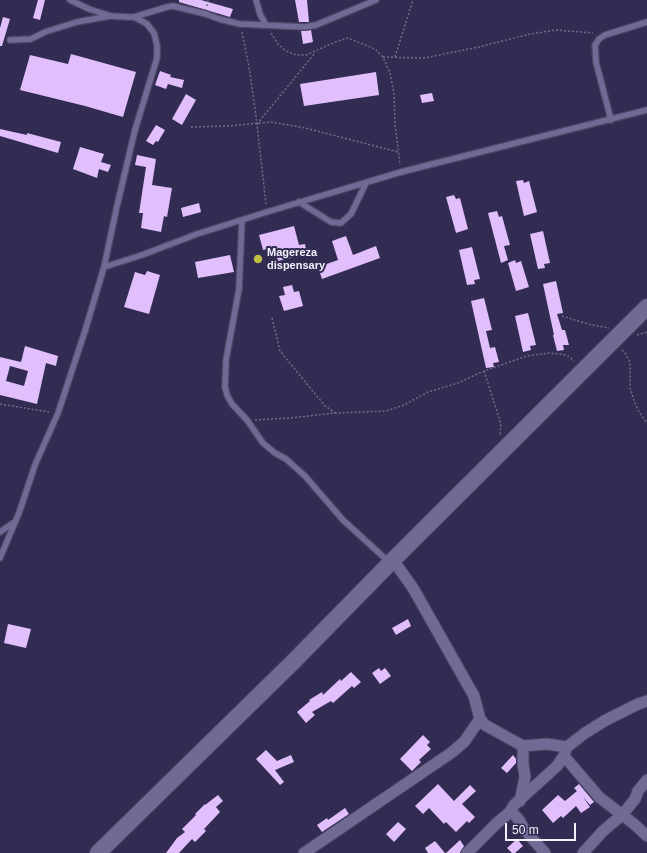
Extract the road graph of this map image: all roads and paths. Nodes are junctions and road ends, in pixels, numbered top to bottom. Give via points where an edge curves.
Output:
1 (70, 0) edge
2 (256, 0) edge
3 (376, 0) edge
4 (413, 0) edge
5 (111, 16) junction
6 (134, 16) junction
7 (647, 22) edge
8 (240, 24) junction
9 (266, 25) junction
10 (605, 34) junction
11 (10, 40) dead end
12 (316, 51) junction
13 (383, 57) junction
14 (395, 57) junction
15 (647, 110) edge
16 (611, 120) junction
17 (257, 124) junction
18 (191, 127) dead end
19 (398, 152) junction
20 (401, 172) junction
21 (366, 183) junction
22 (298, 202) junction
23 (267, 212) junction
24 (242, 220) junction
25 (104, 267) junction
26 (647, 307) edge
27 (562, 316) dead end
28 (272, 318) dead end
29 (620, 333) junction
30 (607, 346) junction
31 (484, 371) junction
32 (582, 371) junction
33 (0, 404) edge
34 (58, 413) junction
35 (336, 413) junction
36 (247, 420) junction
37 (647, 423) edge
38 (498, 439) dead end
39 (15, 522) junction
40 (0, 532) edge
41 (0, 558) edge
42 (392, 561) junction
43 (647, 701) edge
44 (480, 719) junction
45 (523, 746) junction
46 (566, 751) junction
47 (647, 780) edge
48 (520, 801) junction
49 (510, 812) junction
50 (622, 815) junction
51 (647, 836) edge
52 (98, 853) edge
53 (304, 853) edge
54 (467, 853) edge
55 (545, 853) edge
56 (583, 853) edge

1 - 5 lane
2 - 9 lane
3 - 9 lane via 316,25
4 - 14 path
5 - 6 lane
5 - 11 lane via 81,21 30,39
6 - 8 lane via 173,6
6 - 25 lane via 147,24 154,33 157,45 156,58 134,137
7 - 10 lane
8 - 9 lane
8 - 17 path
9 - 12 path via 278,44 286,51 306,55
10 - 14 path via 556,30 424,58
10 - 16 lane via 596,42 594,50
12 - 13 path via 348,38 375,49
12 - 17 path
13 - 14 path
13 - 19 path via 390,73 394,94
15 - 16 lane
16 - 20 lane
17 - 18 path
17 - 19 path via 271,122 305,128
17 - 23 path
19 - 20 path
20 - 21 lane
21 - 22 lane
21 - 22 lane via 352,214 339,224 330,222
22 - 23 lane
23 - 24 lane
24 - 25 lane
24 - 36 lane via 239,289 226,360 225,386 229,400
25 - 34 lane
26 - 29 street
27 - 29 path via 607,327
28 - 35 path via 280,351 325,406
29 - 30 street
30 - 32 street
30 - 37 path via 618,347 630,362 630,388 639,412
31 - 32 path via 527,356 549,353 572,358
31 - 35 path via 458,383 428,392 395,409
31 - 38 path via 501,424
32 - 42 street
33 - 34 path
34 - 39 lane via 35,465
35 - 36 path via 313,417
36 - 42 lane via 266,446 305,476 343,520
39 - 40 lane
39 - 41 lane
42 - 44 street via 413,588 474,696
42 - 52 street
43 - 46 street via 606,720 585,733
44 - 45 street via 485,725
44 - 53 street via 464,742 451,753
45 - 46 street via 548,744
45 - 48 street via 524,777
46 - 48 street via 556,766
46 - 50 street via 599,797
47 - 50 street
48 - 49 street
49 - 54 street
49 - 55 street
50 - 51 street
50 - 56 street

